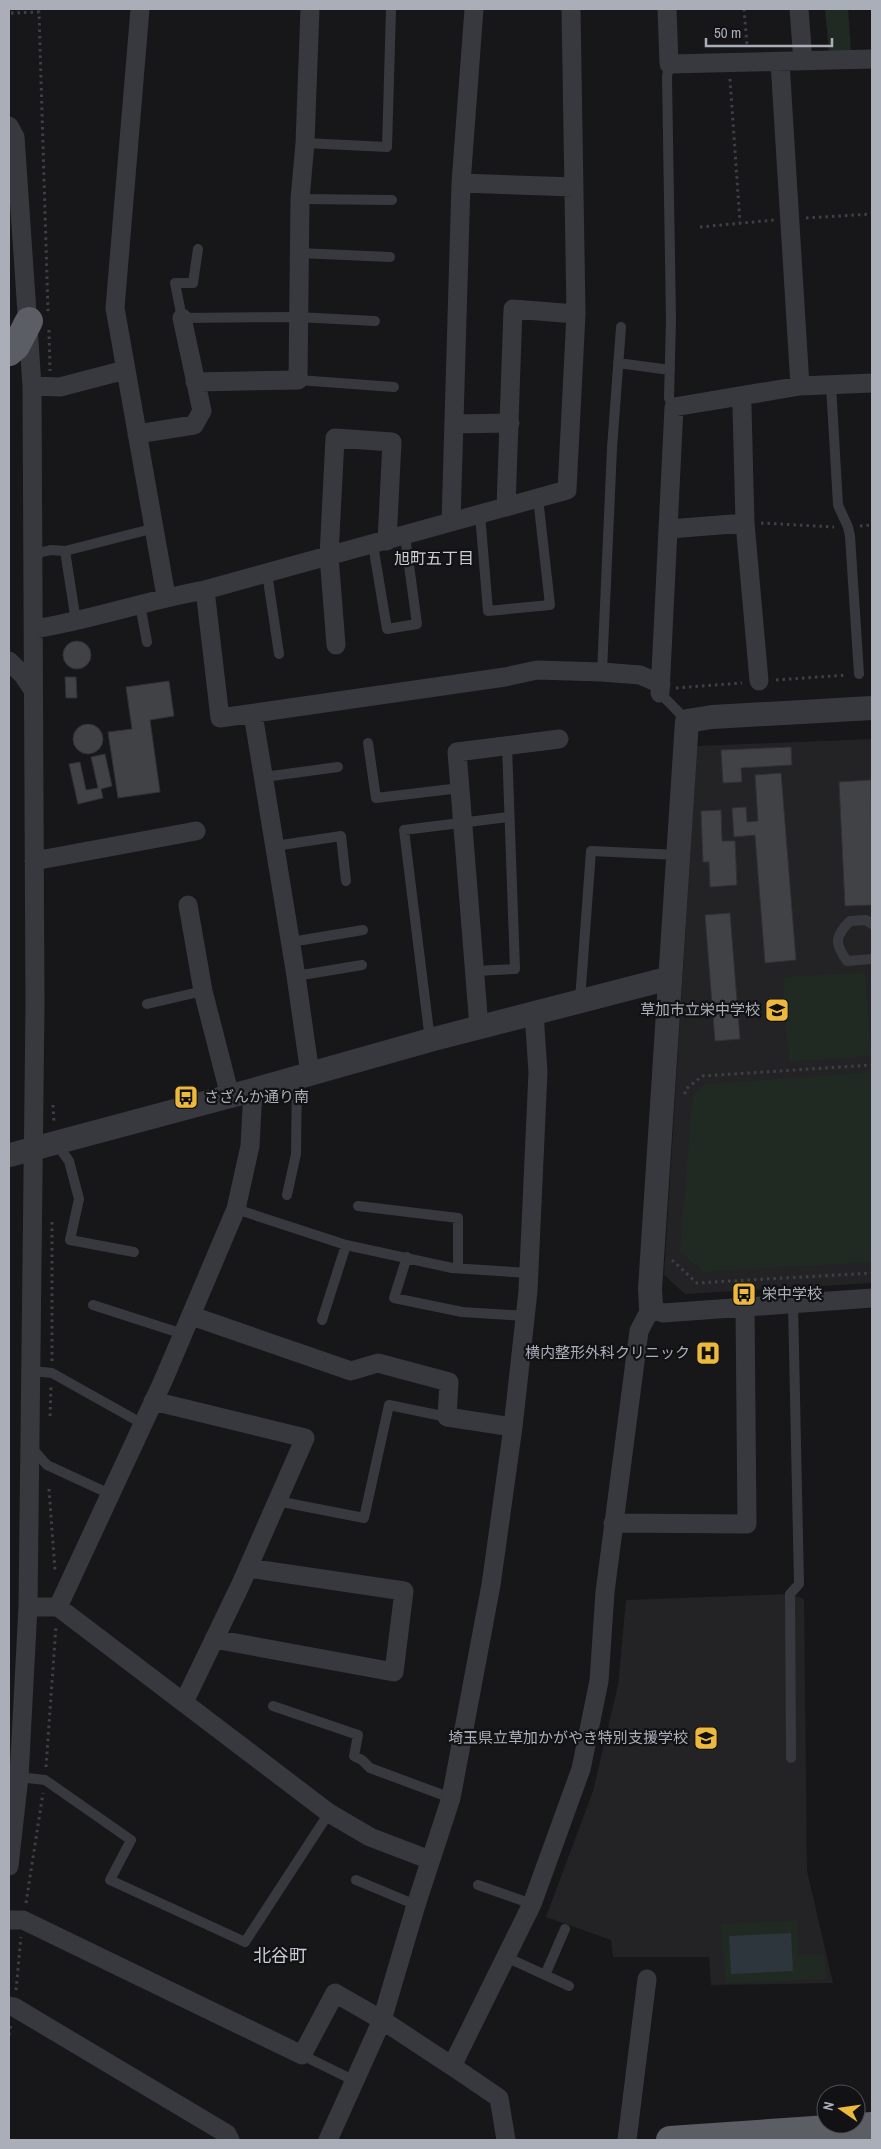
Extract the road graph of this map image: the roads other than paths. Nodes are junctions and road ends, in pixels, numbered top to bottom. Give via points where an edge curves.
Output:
1 (140, 9) edge
2 (310, 9) edge
3 (391, 9) edge
4 (474, 9) edge
5 (571, 9) edge
6 (667, 9) edge
7 (799, 9) edge
8 (872, 59) edge
9 (803, 61) junction
10 (780, 62) junction
11 (669, 64) junction
12 (9, 126) edge
13 (305, 143) junction
14 (461, 183) junction
15 (574, 187) junction
16 (300, 199) junction
17 (392, 200) dead end
18 (198, 249) dead end
19 (299, 254) junction
20 (390, 257) dead end
21 (576, 314) junction
22 (297, 317) junction
23 (182, 318) junction
24 (29, 321) junction
25 (375, 321) dead end
26 (621, 327) dead end
27 (9, 352) edge
28 (618, 363) junction
29 (125, 370) junction
30 (670, 370) junction
31 (298, 380) junction
32 (195, 382) junction
33 (872, 383) edge
34 (32, 386) junction
35 (800, 386) junction
36 (831, 386) junction
37 (394, 387) dead end
38 (739, 396) junction
39 (674, 407) junction
40 (510, 423) junction
41 (454, 424) junction
42 (137, 434) junction
43 (538, 498) junction
44 (506, 507) junction
45 (480, 514) junction
46 (451, 522) junction
47 (745, 523) junction
48 (155, 528) junction
49 (669, 528) junction
50 (388, 540) junction
51 (65, 551) junction
52 (34, 554) junction
53 (330, 556) junction
54 (267, 573) junction
55 (205, 590) junction
56 (166, 596) junction
57 (140, 605) junction
58 (76, 621) junction
59 (34, 629) junction
60 (148, 642) dead end
61 (336, 645) dead end
62 (279, 654) dead end
63 (9, 661) edge
64 (602, 672) junction
65 (859, 674) dead end
66 (759, 681) dead end
67 (661, 688) junction
68 (33, 690) junction
69 (872, 708) edge
70 (252, 714) junction
71 (687, 721) junction
72 (559, 739) dead end
73 (368, 743) dead end
74 (506, 746) junction
75 (338, 767) dead end
76 (264, 777) junction
77 (460, 788) junction
78 (508, 818) junction
79 (463, 822) junction
80 (196, 831) dead end
81 (275, 846) junction
82 (678, 855) junction
83 (34, 860) junction
84 (346, 881) dead end
85 (188, 905) dead end
86 (872, 924) edge
87 (363, 930) dead end
88 (291, 942) junction
89 (869, 960) edge
90 (362, 965) dead end
91 (475, 971) junction
92 (296, 976) junction
93 (670, 978) junction
94 (204, 991) junction
95 (580, 1001) junction
96 (147, 1004) dead end
97 (534, 1013) junction
98 (479, 1027) junction
99 (430, 1040) junction
100 (303, 1076) junction
101 (253, 1090) junction
102 (230, 1096) junction
103 (45, 1145) junction
104 (10, 1155) edge
105 (287, 1196) dead end
106 (358, 1206) dead end
107 (236, 1209) junction
108 (346, 1245) junction
109 (134, 1252) dead end
110 (407, 1258) junction
111 (458, 1268) junction
112 (529, 1273) junction
113 (872, 1298) edge
114 (793, 1303) junction
115 (93, 1305) dead end
116 (745, 1306) junction
117 (651, 1308) junction
118 (192, 1316) junction
119 (526, 1316) junction
120 (322, 1320) dead end
121 (184, 1334) junction
122 (32, 1371) junction
123 (153, 1401) junction
124 (447, 1417) junction
125 (143, 1424) junction
126 (514, 1427) junction
127 (30, 1446) junction
128 (110, 1494) junction
129 (277, 1501) junction
130 (613, 1523) junction
131 (248, 1568) junction
132 (58, 1606) junction
133 (28, 1607) junction
134 (214, 1639) junction
135 (184, 1702) junction
136 (273, 1706) dead end
137 (791, 1758) dead end
138 (19, 1777) junction
139 (451, 1798) junction
140 (329, 1812) junction
141 (430, 1860) junction
142 (9, 1866) edge
143 (356, 1880) dead end
144 (478, 1885) dead end
145 (532, 1904) junction
146 (416, 1905) junction
147 (9, 1920) edge
148 (565, 1929) dead end
149 (506, 1957) junction
150 (545, 1975) junction
151 (647, 1979) dead end
152 (569, 1986) dead end
153 (9, 2006) edge
154 (382, 2020) junction
155 (302, 2055) junction
156 (452, 2066) junction
157 (356, 2081) junction
158 (872, 2126) edge
159 (230, 2140) edge
160 (328, 2140) edge
161 (506, 2140) edge
162 (627, 2140) edge
163 (670, 2140) edge

1 - 29 street via 114,308
2 - 13 street
3 - 13 lane via 387,146
4 - 14 street
5 - 15 street
6 - 11 street
7 - 9 street
8 - 9 street
9 - 10 street
10 - 11 street
10 - 35 street
11 - 30 lane
12 - 24 street via 15,137
13 - 16 street
14 - 15 street
14 - 41 street
15 - 21 street
16 - 17 lane
16 - 19 street
18 - 23 lane via 192,283 174,283
19 - 20 lane
19 - 22 street
21 - 40 street via 514,309
21 - 43 street via 567,490
22 - 23 lane
22 - 25 lane
22 - 31 street
23 - 32 street
24 - 27 highway via 16,346
24 - 34 street
26 - 28 lane
28 - 30 lane
28 - 64 lane
29 - 34 street via 60,387
29 - 42 street
30 - 39 lane via 670,398
31 - 32 street
31 - 37 lane
32 - 42 street via 202,412 194,425
33 - 36 street
34 - 52 street
35 - 36 street
35 - 38 street
36 - 65 lane via 838,505 848,527
38 - 39 street
38 - 47 street
39 - 49 street
40 - 41 street
40 - 44 street
41 - 46 street
42 - 48 street
43 - 44 street
43 - 45 lane via 550,605 488,611
44 - 45 street
45 - 46 street
46 - 50 street
47 - 49 street
47 - 66 street
48 - 51 lane
48 - 56 street
49 - 67 street
50 - 50 lane via 387,629 417,624
50 - 53 street
50 - 53 street via 392,442 335,438
51 - 52 lane
51 - 58 lane
52 - 59 street
53 - 54 street
53 - 61 street
54 - 55 street
54 - 62 lane
55 - 56 street
55 - 70 street via 220,718
56 - 57 street
57 - 58 street
57 - 60 lane
58 - 59 street
59 - 68 street
63 - 68 street
64 - 67 street via 640,675
64 - 70 street via 538,670
67 - 71 lane
68 - 83 street
69 - 71 street
70 - 76 street
71 - 82 street
72 - 74 street
73 - 77 lane via 376,798
74 - 77 street via 457,752
74 - 78 lane
75 - 76 lane
76 - 81 street
77 - 79 street
78 - 79 lane
78 - 91 lane via 515,969
79 - 91 street
79 - 99 lane via 404,830
80 - 83 street
81 - 84 lane via 341,836
81 - 88 street
82 - 93 street
82 - 95 lane via 591,851
83 - 103 street
85 - 94 street
86 - 89 lane via 866,920 850,921 839,932 838,948 847,961
87 - 88 lane
88 - 92 street
90 - 92 lane
91 - 98 street
92 - 100 street
93 - 95 street
93 - 117 street
94 - 96 lane
94 - 102 street
95 - 97 street
97 - 98 street
97 - 112 street via 538,1072
98 - 99 street
99 - 100 street
100 - 101 street
100 - 105 lane via 296,1154
101 - 102 street
101 - 107 street via 250,1146
102 - 103 street
103 - 104 street
103 - 109 lane via 69,1161 78,1199 70,1240
103 - 122 street
106 - 111 lane via 458,1218
107 - 108 lane
107 - 118 street
108 - 110 lane
108 - 120 lane
110 - 111 lane
110 - 119 lane via 394,1298 462,1312
111 - 112 lane
112 - 119 street
113 - 114 street
114 - 116 street
114 - 137 lane via 799,1584 790,1594
115 - 121 lane
116 - 117 street via 664,1313
116 - 130 street via 747,1524
117 - 130 street via 639,1331
118 - 121 street
118 - 124 street via 351,1371 378,1363 449,1382
119 - 126 street
121 - 123 street
122 - 125 lane via 52,1372
122 - 127 street
123 - 125 street
123 - 129 street via 305,1438
124 - 126 street
124 - 129 lane via 388,1405 364,1518
125 - 128 street
126 - 139 street via 491,1585
127 - 128 lane via 47,1465
127 - 133 street
128 - 132 street
129 - 131 street
130 - 145 street via 599,1681 581,1769
131 - 134 street
131 - 134 street via 404,1591 394,1672
132 - 133 street
132 - 135 street
133 - 138 street
134 - 135 street
135 - 140 street
136 - 139 lane via 358,1735 354,1756 370,1768
138 - 140 lane via 45,1780 131,1840 110,1880 245,1942
138 - 142 street
139 - 141 street
140 - 141 street via 370,1837
141 - 146 street
143 - 146 lane
144 - 145 lane
145 - 149 street
146 - 154 street
147 - 155 street via 23,1920
148 - 150 lane
149 - 150 lane
149 - 156 street
150 - 152 lane
151 - 162 street
153 - 159 street via 227,2134
154 - 155 street via 335,1994
154 - 156 street
154 - 157 street
155 - 157 lane
156 - 161 street via 499,2098
157 - 160 street
158 - 163 highway

